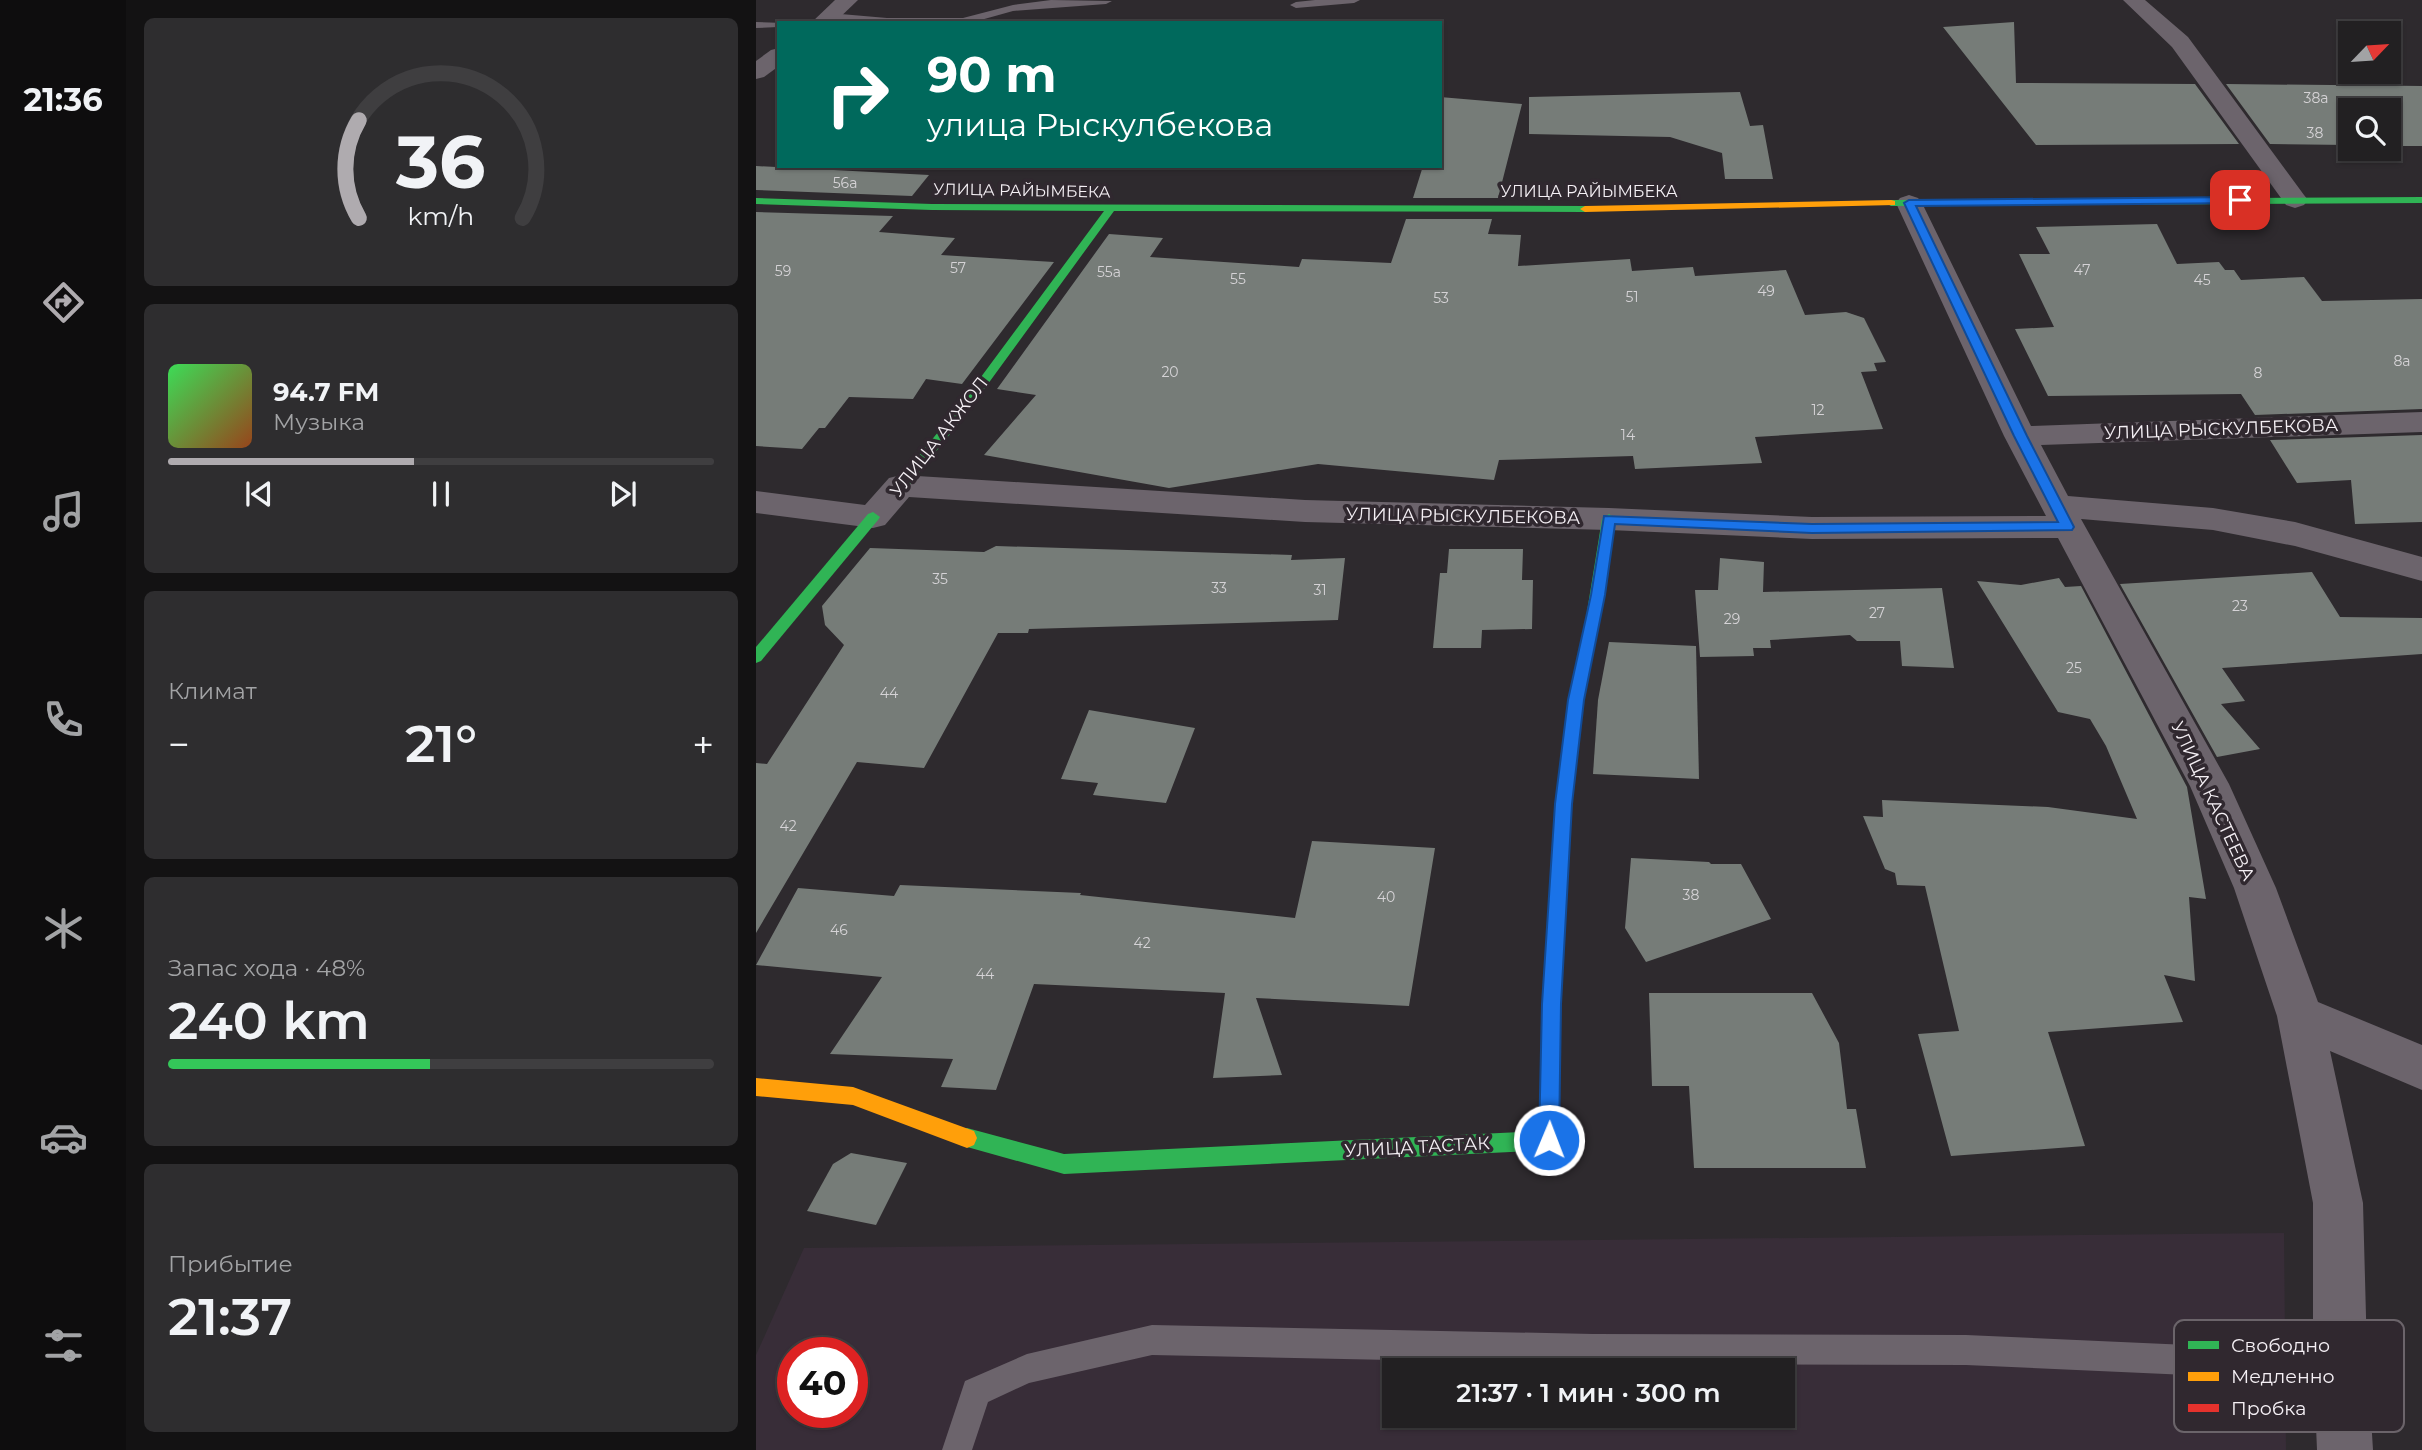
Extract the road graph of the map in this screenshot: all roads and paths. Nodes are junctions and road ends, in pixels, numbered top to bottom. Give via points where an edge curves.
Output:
1 (848, 0) edge
2 (1354, 0) edge
3 (2133, 0) edge
4 (1106, 1) edge
5 (1296, 5) dead end
6 (825, 19) edge
7 (963, 21) joint
8 (777, 24) edge
9 (756, 25) edge
10 (777, 56) edge
11 (756, 72) edge
12 (2295, 200) junction
13 (2422, 200) edge
14 (756, 201) edge
15 (1909, 203) junction
16 (1111, 208) junction
17 (2422, 422) edge
18 (2020, 436) junction
19 (901, 486) junction
20 (756, 502) edge
21 (2063, 516) junction
22 (873, 517) junction
23 (1609, 519) junction
24 (2422, 569) edge
25 (756, 657) edge
26 (2300, 1016) junction
27 (2422, 1068) edge
28 (756, 1087) edge
29 (2340, 1320) edge
30 (2174, 1359) edge
31 (2344, 1432) edge
32 (957, 1450) edge
33 (2345, 1450) edge

1 - 6 street
2 - 5 lane
3 - 12 street via 2180,42
4 - 7 lane via 1027,6
6 - 7 lane
8 - 9 lane
10 - 11 street
12 - 13 street, УЛИЦА РАЙЫМБЕКА
12 - 15 street, УЛИЦА РАЙЫМБЕКА
14 - 16 street, УЛИЦА РАЙЫМБЕКА
15 - 16 street, УЛИЦА РАЙЫМБЕКА via 1646,209
15 - 18 street, УЛИЦА КАСТЕЕВА
16 - 19 street, УЛИЦА АКЖОЛ
17 - 18 street, УЛИЦА РЫСКУЛБЕКОВА
18 - 21 street, УЛИЦА КАСТЕЕВА
19 - 22 street, УЛИЦА АКЖОЛ
19 - 23 street, УЛИЦА РЫСКУЛБЕКОВА via 1305,511
20 - 22 street
21 - 23 street, УЛИЦА РЫСКУЛБЕКОВА via 1812,528
21 - 24 street, УЛИЦА РЫСКУЛБЕКОВА via 2213,519 2295,534
21 - 26 street, УЛИЦА КАСТЕЕВА via 2209,785 2255,888
22 - 25 street, УЛИЦА АКЖОЛ
23 - 28 street, УЛИЦА ТАСТАК via 1576,700 1564,804 1549,1140 1064,1164 950,1133 853,1096
26 - 27 street
26 - 29 street, УЛИЦА КАСТЕЕВА via 2338,1203
30 - 32 lane via 1966,1350 1593,1349 1152,1340 1027,1369 976,1392
31 - 33 street, УЛИЦА КАСТЕЕВА

